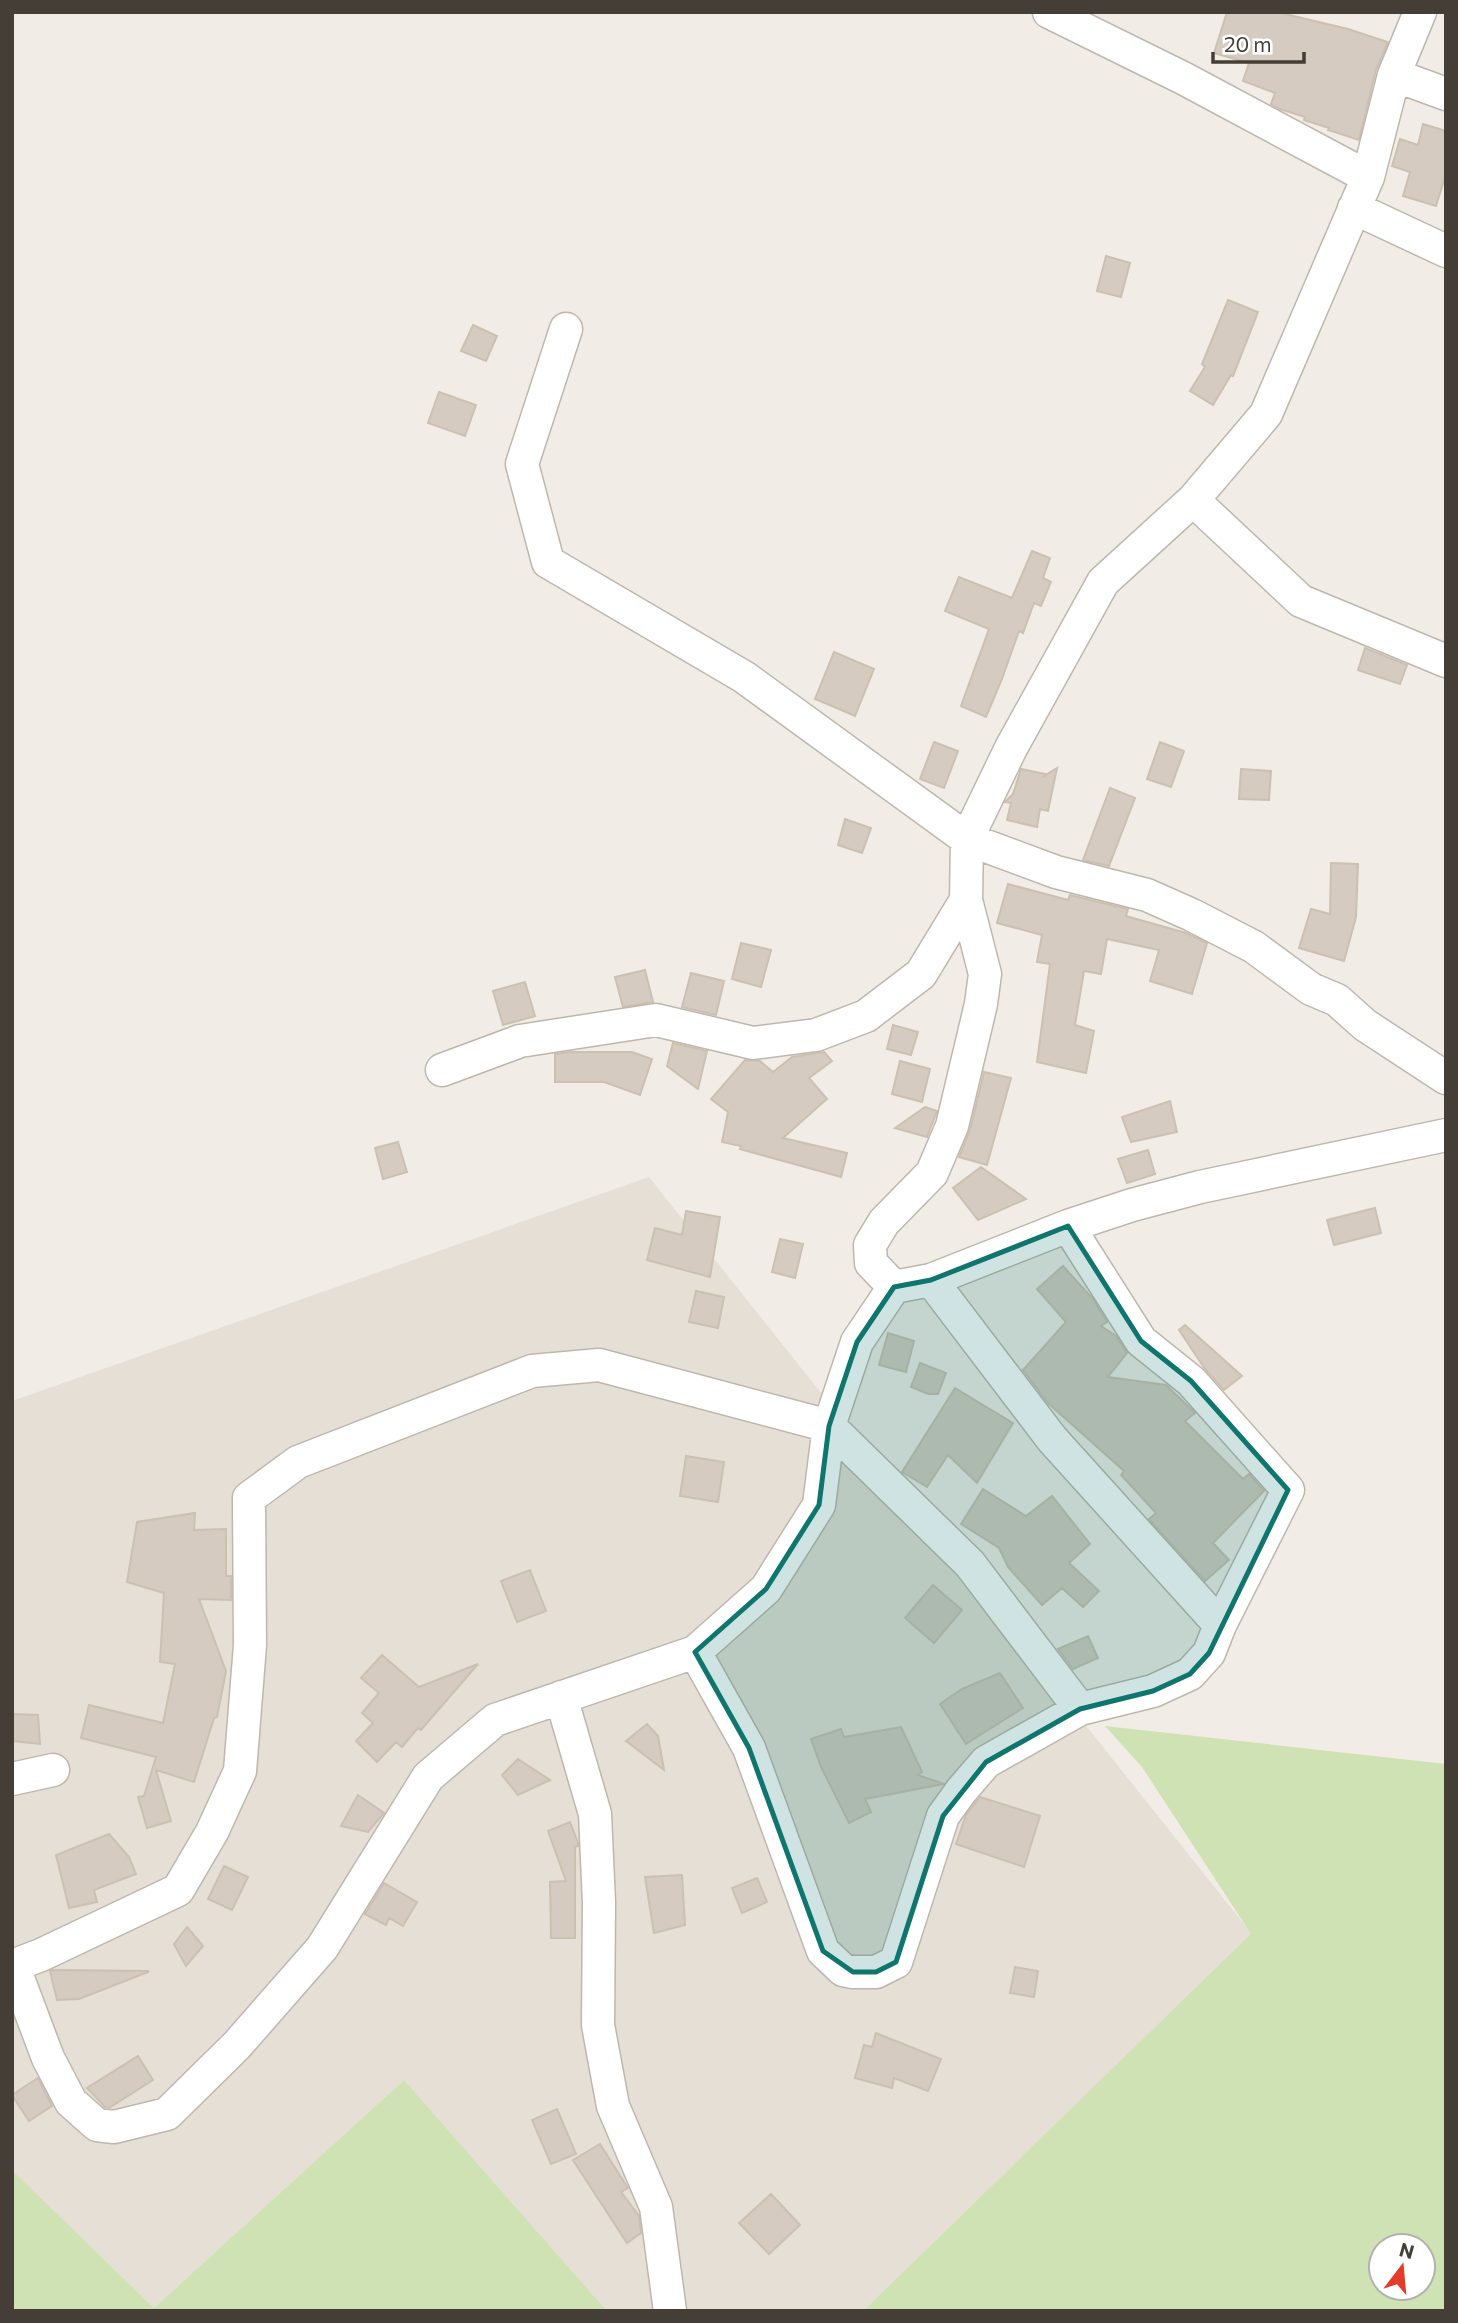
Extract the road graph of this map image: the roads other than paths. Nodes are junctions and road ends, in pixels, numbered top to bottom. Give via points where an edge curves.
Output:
1 (1049, 12) edge
2 (1420, 12) edge
3 (1394, 75) junction
4 (1446, 94) edge
5 (1368, 177) junction
6 (1354, 208) junction
7 (1446, 251) edge
8 (566, 330) dead end
9 (1193, 500) junction
10 (1446, 661) edge
11 (967, 839) junction
12 (966, 900) junction
13 (442, 1070) dead end
14 (1446, 1078) edge
15 (1446, 1135) edge
16 (1068, 1226) junction
17 (931, 1280) junction
18 (894, 1287) junction
19 (829, 1426) junction
20 (1220, 1625) junction
21 (695, 1652) junction
22 (561, 1697) junction
23 (1080, 1709) junction
24 (53, 1770) dead end
25 (12, 1779) edge
26 (13, 1966) edge
27 (670, 2311) edge

1 - 5 street
2 - 3 street
3 - 4 street
3 - 5 street
5 - 6 street
6 - 7 street
6 - 9 street via 1266,414
8 - 11 street via 522,464 548,562 744,677
9 - 10 street via 1301,601
9 - 11 street via 1103,582 1011,748
11 - 12 street
11 - 14 street via 1056,872 1147,895 1192,915 1254,947
12 - 13 street via 921,974 866,1016 816,1035 753,1043 656,1020 520,1041
12 - 18 street via 985,974 981,1004 952,1126 932,1173 884,1222 870,1245 871,1263
15 - 16 street via 1200,1187
16 - 17 street
16 - 20 street via 1141,1341 1191,1381 1288,1490
17 - 18 street
17 - 20 street via 1052,1439
18 - 19 street via 857,1342
19 - 21 street via 819,1505 766,1589
19 - 23 street via 970,1564
19 - 26 street via 599,1365 532,1371 298,1462 248,1498 250,1645 240,1771 212,1832 178,1890
20 - 23 street via 1209,1653 1190,1674 1153,1691
21 - 22 street
21 - 23 street via 749,1748 822,1951 843,1970 853,1972 876,1972 895,1962 943,1816 986,1762
22 - 26 street via 495,1720 428,1777 322,1948 237,2045 167,2114 114,2127 97,2124 71,2102 48,2058
22 - 27 street via 595,1814 598,2025 613,2106 656,2207
24 - 25 street

